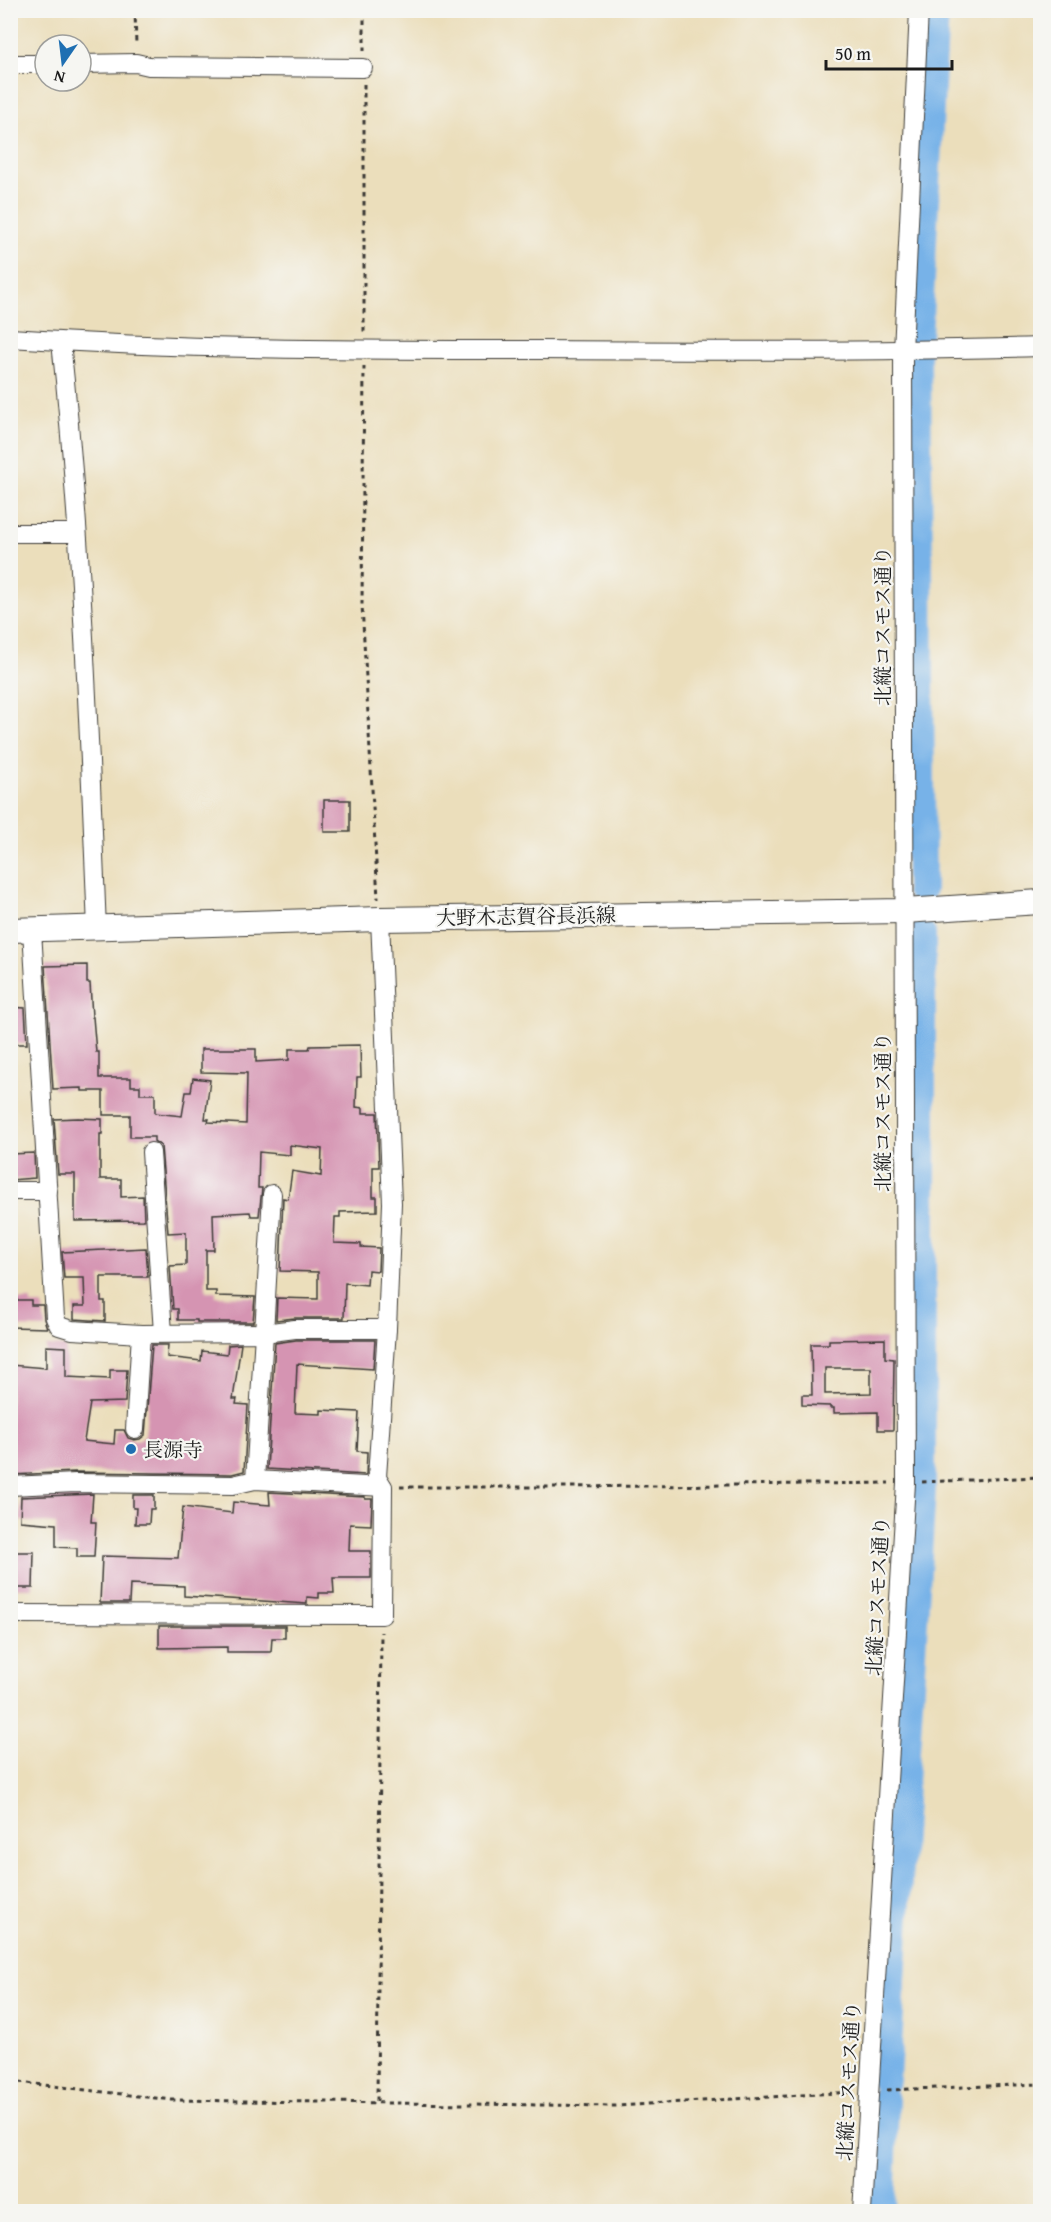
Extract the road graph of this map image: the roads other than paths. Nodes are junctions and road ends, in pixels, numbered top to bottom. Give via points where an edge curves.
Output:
1 (919, 10) edge
2 (10, 64) edge
3 (33, 64) edge
4 (93, 64) edge
5 (363, 68) road end
6 (10, 338) edge
7 (61, 342) junction
8 (1041, 347) edge
9 (912, 351) junction
10 (10, 533) edge
11 (77, 533) junction
12 (1041, 903) edge
13 (905, 911) junction
14 (380, 919) junction
15 (97, 929) junction
16 (21, 930) edge
17 (151, 1152) dead end
18 (10, 1191) edge
19 (48, 1191) junction
20 (272, 1194) dead end
21 (387, 1329) junction
22 (163, 1333) junction
23 (264, 1333) junction
24 (141, 1334) junction
25 (135, 1429) dead end
26 (255, 1480) junction
27 (10, 1486) edge
28 (383, 1487) junction
29 (10, 1614) edge
30 (862, 2211) edge

1 - 9 street, 北縦コスモス通り
2 - 3 street
4 - 5 street
6 - 7 street
7 - 9 street via 364,350
7 - 11 street
8 - 9 street
9 - 13 street, 北縦コスモス通り
10 - 11 street
11 - 15 street
12 - 13 main road, 大野木志賀谷長浜線
13 - 14 main road, 大野木志賀谷長浜線
13 - 30 street, 北縦コスモス通り via 906,1483
14 - 15 main road, 大野木志賀谷長浜線
14 - 21 street via 392,1203
15 - 16 main road, 大野木志賀谷長浜線
16 - 19 street
17 - 22 street
18 - 19 street
19 - 24 street via 58,1326
20 - 23 street
21 - 23 street
21 - 28 street via 377,1477
22 - 23 street
22 - 24 street
23 - 26 street
24 - 25 street
26 - 27 street via 222,1486
26 - 28 street
28 - 29 street via 382,1615

